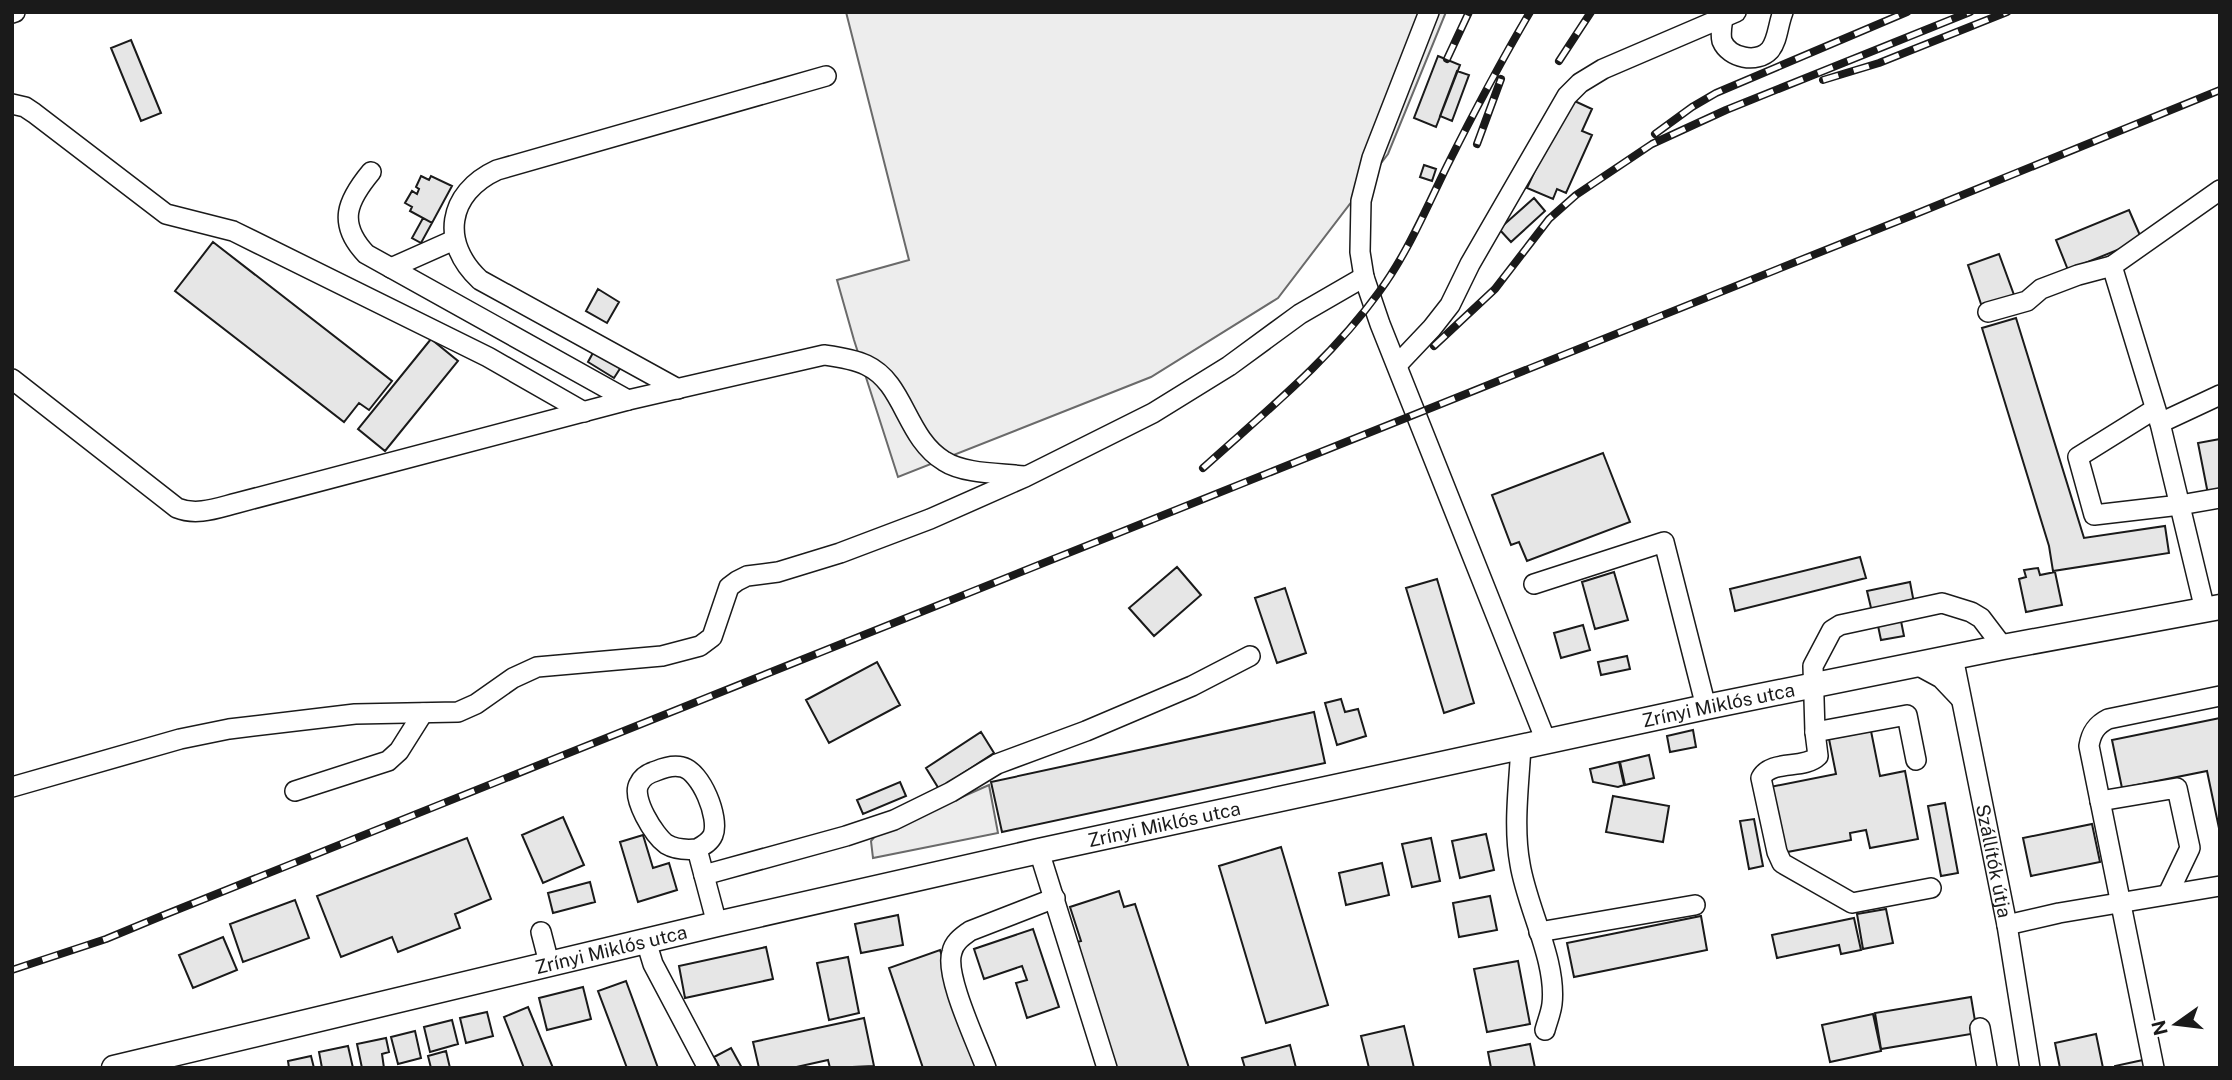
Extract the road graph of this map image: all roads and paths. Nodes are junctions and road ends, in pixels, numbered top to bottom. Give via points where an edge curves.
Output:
1 (1429, 12) edge
2 (1783, 12) edge
3 (1730, 15) edge
4 (826, 76) dead end
5 (12, 104) edge
6 (371, 172) dead end
7 (2220, 190) edge
8 (454, 240) junction
9 (2112, 266) junction
10 (391, 268) junction
11 (1364, 277) junction
12 (1988, 312) dead end
13 (1396, 365) junction
14 (12, 379) edge
15 (678, 388) junction
16 (2220, 395) edge
17 (628, 400) junction
18 (584, 412) junction
19 (2158, 416) junction
20 (1025, 477) junction
21 (2220, 498) edge
22 (2180, 505) junction
23 (1534, 583) dead end
24 (2212, 609) edge
25 (2003, 647) junction
26 (1250, 656) dead end
27 (1953, 657) junction
28 (1917, 665) junction
29 (1814, 687) junction
30 (2220, 696) edge
31 (1961, 699) junction
32 (1706, 707) junction
33 (423, 713) junction
34 (1815, 732) junction
35 (1546, 741) junction
36 (1521, 746) junction
37 (1916, 760) dead end
38 (12, 787) edge
39 (295, 791) dead end
40 (2099, 801) junction
41 (697, 849) junction
42 (1039, 851) junction
43 (704, 875) junction
44 (2220, 886) edge
45 (1931, 888) dead end
46 (2168, 894) junction
47 (1055, 898) junction
48 (2120, 902) junction
49 (1695, 905) dead end
50 (717, 923) junction
51 (2007, 925) junction
52 (541, 932) dead end
53 (1539, 932) junction
54 (646, 942) junction
55 (549, 963) junction
56 (1980, 1028) dead end
57 (1545, 1030) dead end
58 (194, 1058) edge
59 (122, 1067) edge
60 (708, 1068) edge
61 (986, 1068) edge
62 (1107, 1068) edge
63 (1987, 1068) edge
64 (2030, 1068) edge
65 (2154, 1068) edge

1 - 11 street via 1365,178 1360,225
2 - 3 street via 1771,48 1751,58 1728,51 1722,40
3 - 13 street via 1603,69 1567,96 1450,305
4 - 8 street via 497,170 466,193 456,217
5 - 18 street via 34,113 166,214 233,230 488,357
6 - 10 street via 350,201 348,221 354,241
7 - 9 street
8 - 10 street
8 - 15 street via 462,261 480,280
9 - 12 street
9 - 19 street
10 - 17 street
11 - 13 street
11 - 20 street via 1300,314 1153,413
13 - 35 street
14 - 18 street via 177,508 195,512
15 - 17 street
15 - 20 street via 824,355 854,360 881,374 915,432 943,461 967,470
16 - 19 street
17 - 18 street
19 - 22 street
19 - 22 street via 2078,457 2094,515
20 - 33 street via 840,554 737,581 729,587 712,637 700,646 662,656 537,667 467,709
21 - 22 street
22 - 24 street
23 - 32 street via 1664,542
24 - 25 main road, Zrínyi Miklós utca
25 - 27 main road, Zrínyi Miklós utca
25 - 29 street via 1981,618 1942,603 1832,630 1813,666
26 - 43 street via 1192,686 997,764 894,820
27 - 28 main road, Zrínyi Miklós utca
27 - 31 street, Szállítók útja
28 - 29 main road, Zrínyi Miklós utca
28 - 31 street via 1941,678
29 - 32 main road, Zrínyi Miklós utca
29 - 34 street
30 - 40 street via 2101,722 2089,746
31 - 51 street, Szállítók útja
32 - 35 main road, Zrínyi Miklós utca
33 - 38 street via 355,713 229,729
33 - 39 street via 388,761
34 - 37 street via 1907,715
34 - 45 street via 1815,760 1771,769 1761,778 1782,863 1852,903
35 - 36 main road, Zrínyi Miklós utca
36 - 42 main road, Zrínyi Miklós utca
36 - 53 street via 1519,861
40 - 46 street via 2177,788 2190,848
40 - 48 street
41 - 41 street via 708,843 715,829 701,782 682,767 651,772 638,786 641,809 666,844
41 - 43 street
42 - 47 street
42 - 50 main road, Zrínyi Miklós utca
43 - 50 street
44 - 46 street
46 - 48 street
47 - 61 street via 970,931 958,939 951,952 953,980
47 - 62 street
48 - 51 street
48 - 65 street
49 - 53 street
50 - 54 main road, Zrínyi Miklós utca
51 - 64 street, Szállítók útja
52 - 55 street
53 - 57 street via 1552,983
54 - 55 main road, Zrínyi Miklós utca
54 - 60 street
55 - 58 main road, Zrínyi Miklós utca
56 - 63 street
58 - 59 main road, Zrínyi Miklós utca

